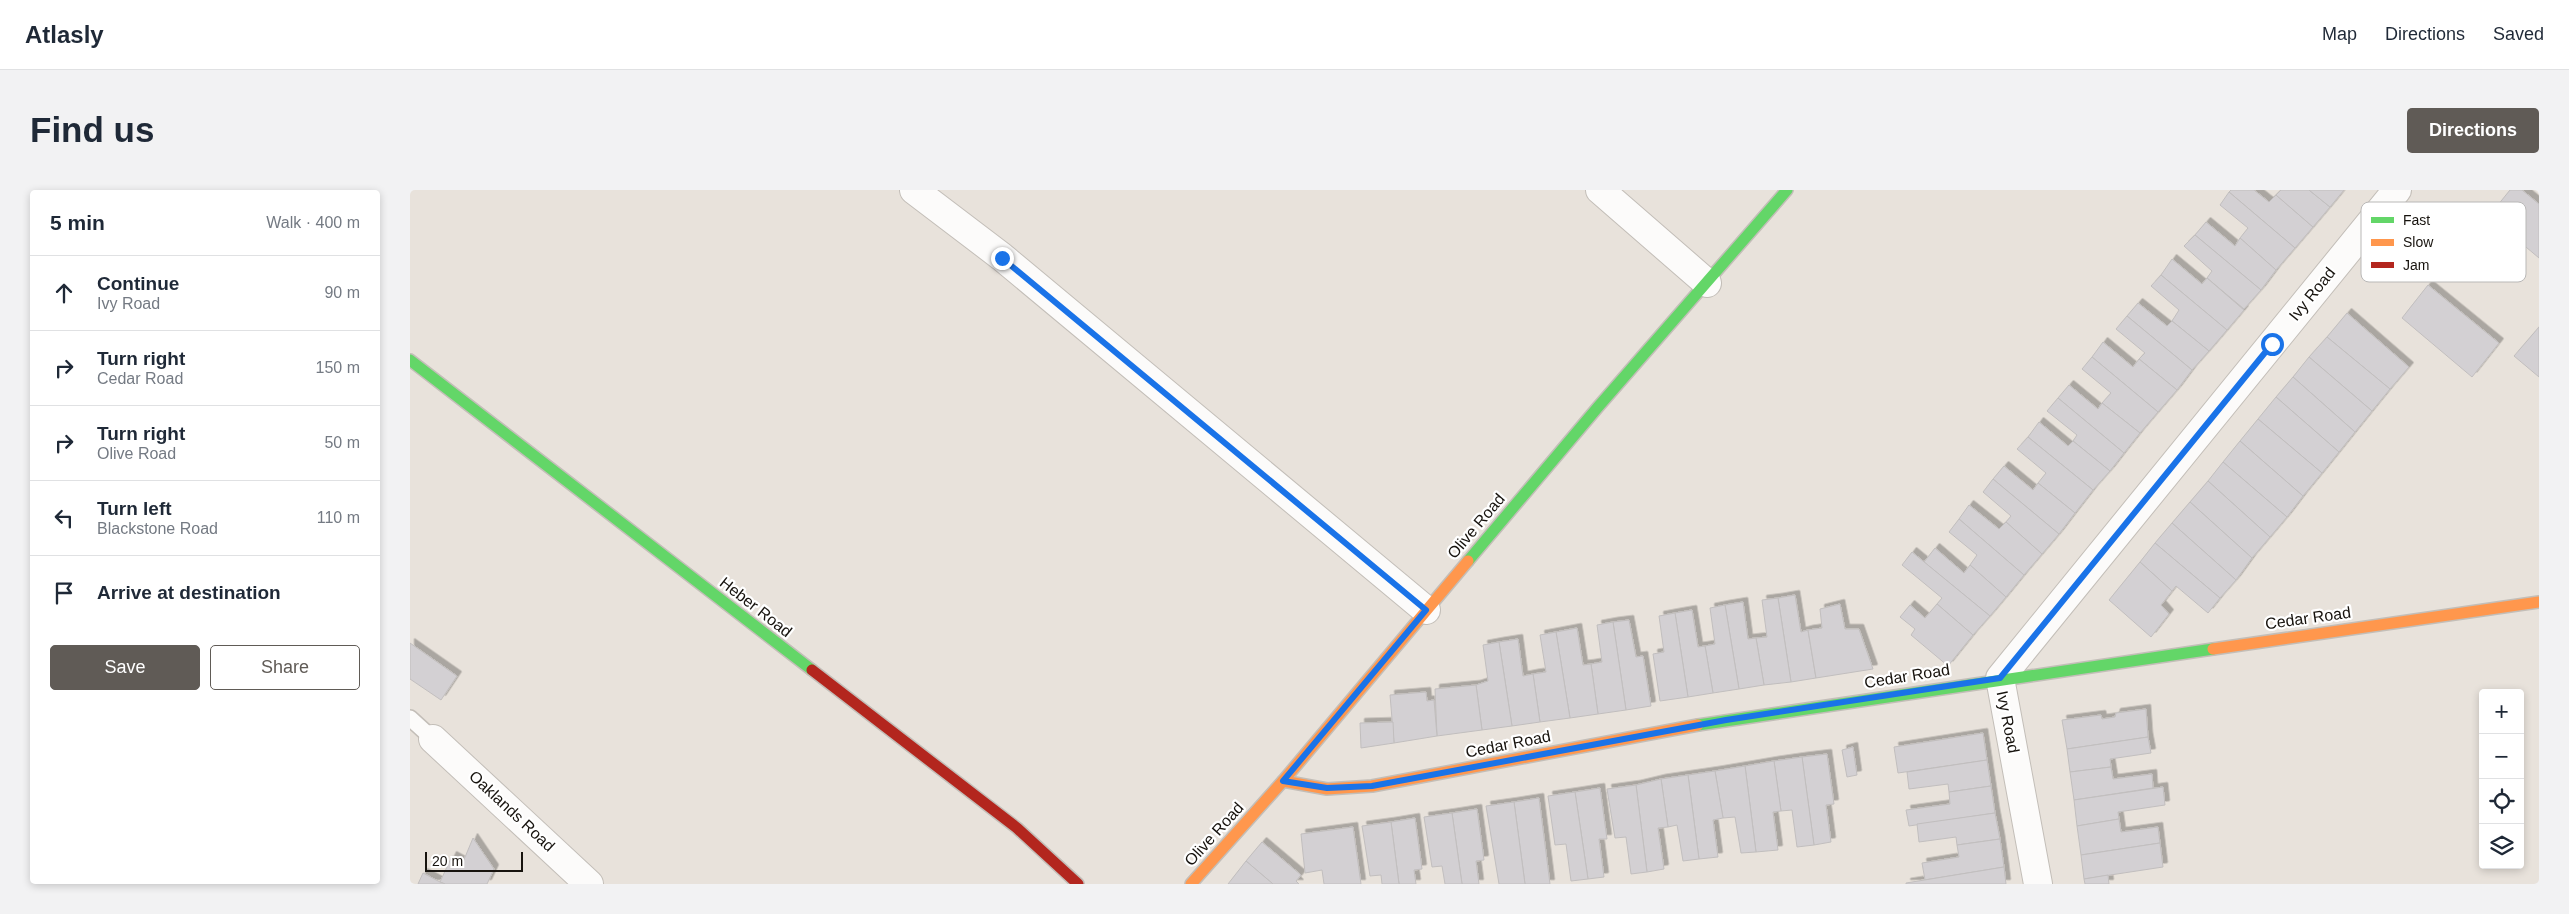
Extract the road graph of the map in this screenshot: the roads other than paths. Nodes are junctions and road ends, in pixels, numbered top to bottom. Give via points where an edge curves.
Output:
1 (914, 190) edge
2 (1600, 190) edge
3 (1786, 190) edge
4 (2397, 190) edge
5 (2387, 202) edge
6 (2361, 234) edge
7 (1706, 283) junction
8 (410, 360) edge
9 (2539, 602) edge
10 (1426, 610) junction
11 (2000, 678) junction
12 (410, 718) edge
13 (433, 738) joint
14 (1283, 781) junction
15 (564, 874) edge
16 (589, 884) edge
17 (1078, 884) edge
18 (1191, 884) edge
19 (2038, 884) edge

1 - 10 street via 1010,264
2 - 7 street
3 - 7 street, Olive Road
4 - 5 street, Ivy Road
6 - 11 street, Ivy Road
7 - 10 street, Olive Road
8 - 17 street, Heber Road via 1017,828
9 - 11 street, Cedar Road
10 - 14 street, Olive Road
11 - 14 street, Cedar Road via 1726,720 1372,786 1327,788
11 - 19 street, Ivy Road
12 - 13 lane
13 - 15 street, Oaklands Road
14 - 18 street, Olive Road
15 - 16 street, Oaklands Road

